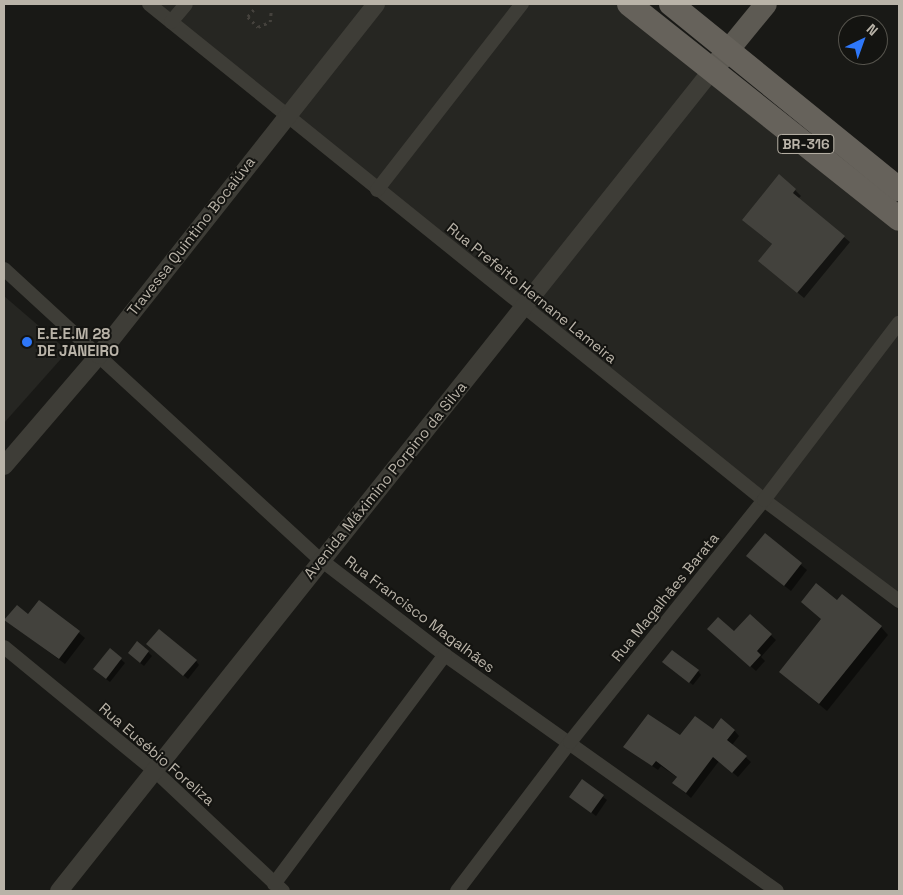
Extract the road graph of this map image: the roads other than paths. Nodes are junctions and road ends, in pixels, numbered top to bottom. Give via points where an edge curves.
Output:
1 (149, 4) edge
2 (186, 4) edge
3 (376, 4) edge
4 (522, 4) edge
5 (629, 4) edge
6 (671, 4) edge
7 (766, 4) edge
8 (171, 22) junction
9 (728, 50) junction
10 (712, 70) junction
11 (286, 116) junction
12 (899, 189) edge
13 (377, 190) junction
14 (899, 219) edge
15 (4, 269) edge
16 (524, 308) junction
17 (899, 323) edge
18 (99, 355) junction
19 (4, 466) edge
20 (764, 500) junction
21 (321, 560) junction
22 (899, 601) edge
23 (4, 647) edge
24 (445, 655) junction
25 (570, 742) junction
26 (154, 770) junction
27 (279, 887) edge
28 (59, 891) edge
29 (457, 891) edge
30 (777, 891) edge

1 - 8 street, Rua Prefeito Hernane Lameira
2 - 8 street
3 - 11 street, Travessa Quintino Bocaiúva
4 - 13 street
5 - 10 highway, BR-316
6 - 9 highway, BR-316
7 - 9 main road
8 - 11 street, Rua Prefeito Hernane Lameira
9 - 10 main road
9 - 12 highway, BR-316
10 - 14 highway, BR-316
10 - 16 street, Avenida Máximino Porpino da Silva
11 - 13 street, Rua Prefeito Hernane Lameira
11 - 18 street, Travessa Quintino Bocaiúva
13 - 16 street, Rua Prefeito Hernane Lameira
15 - 18 street, Rua Francisco Magalhães
16 - 20 street, Rua Prefeito Hernane Lameira
16 - 21 street, Avenida Máximino Porpino da Silva
17 - 20 street, Rua Magalhães Barata
18 - 19 street, Travessa Quintino Bocaiúva
18 - 21 street, Rua Francisco Magalhães
20 - 22 street, Rua Prefeito Hernane Lameira
20 - 25 street, Rua Magalhães Barata
21 - 24 street, Rua Francisco Magalhães
21 - 26 street, Avenida Máximino Porpino da Silva
23 - 26 street, Rua Eusébio Foreliza
24 - 25 street, Rua Francisco Magalhães
24 - 27 street
25 - 29 street, Rua Magalhães Barata
25 - 30 street, Rua Francisco Magalhães
26 - 27 street, Rua Eusébio Foreliza
26 - 28 street, Avenida Máximino Porpino da Silva

